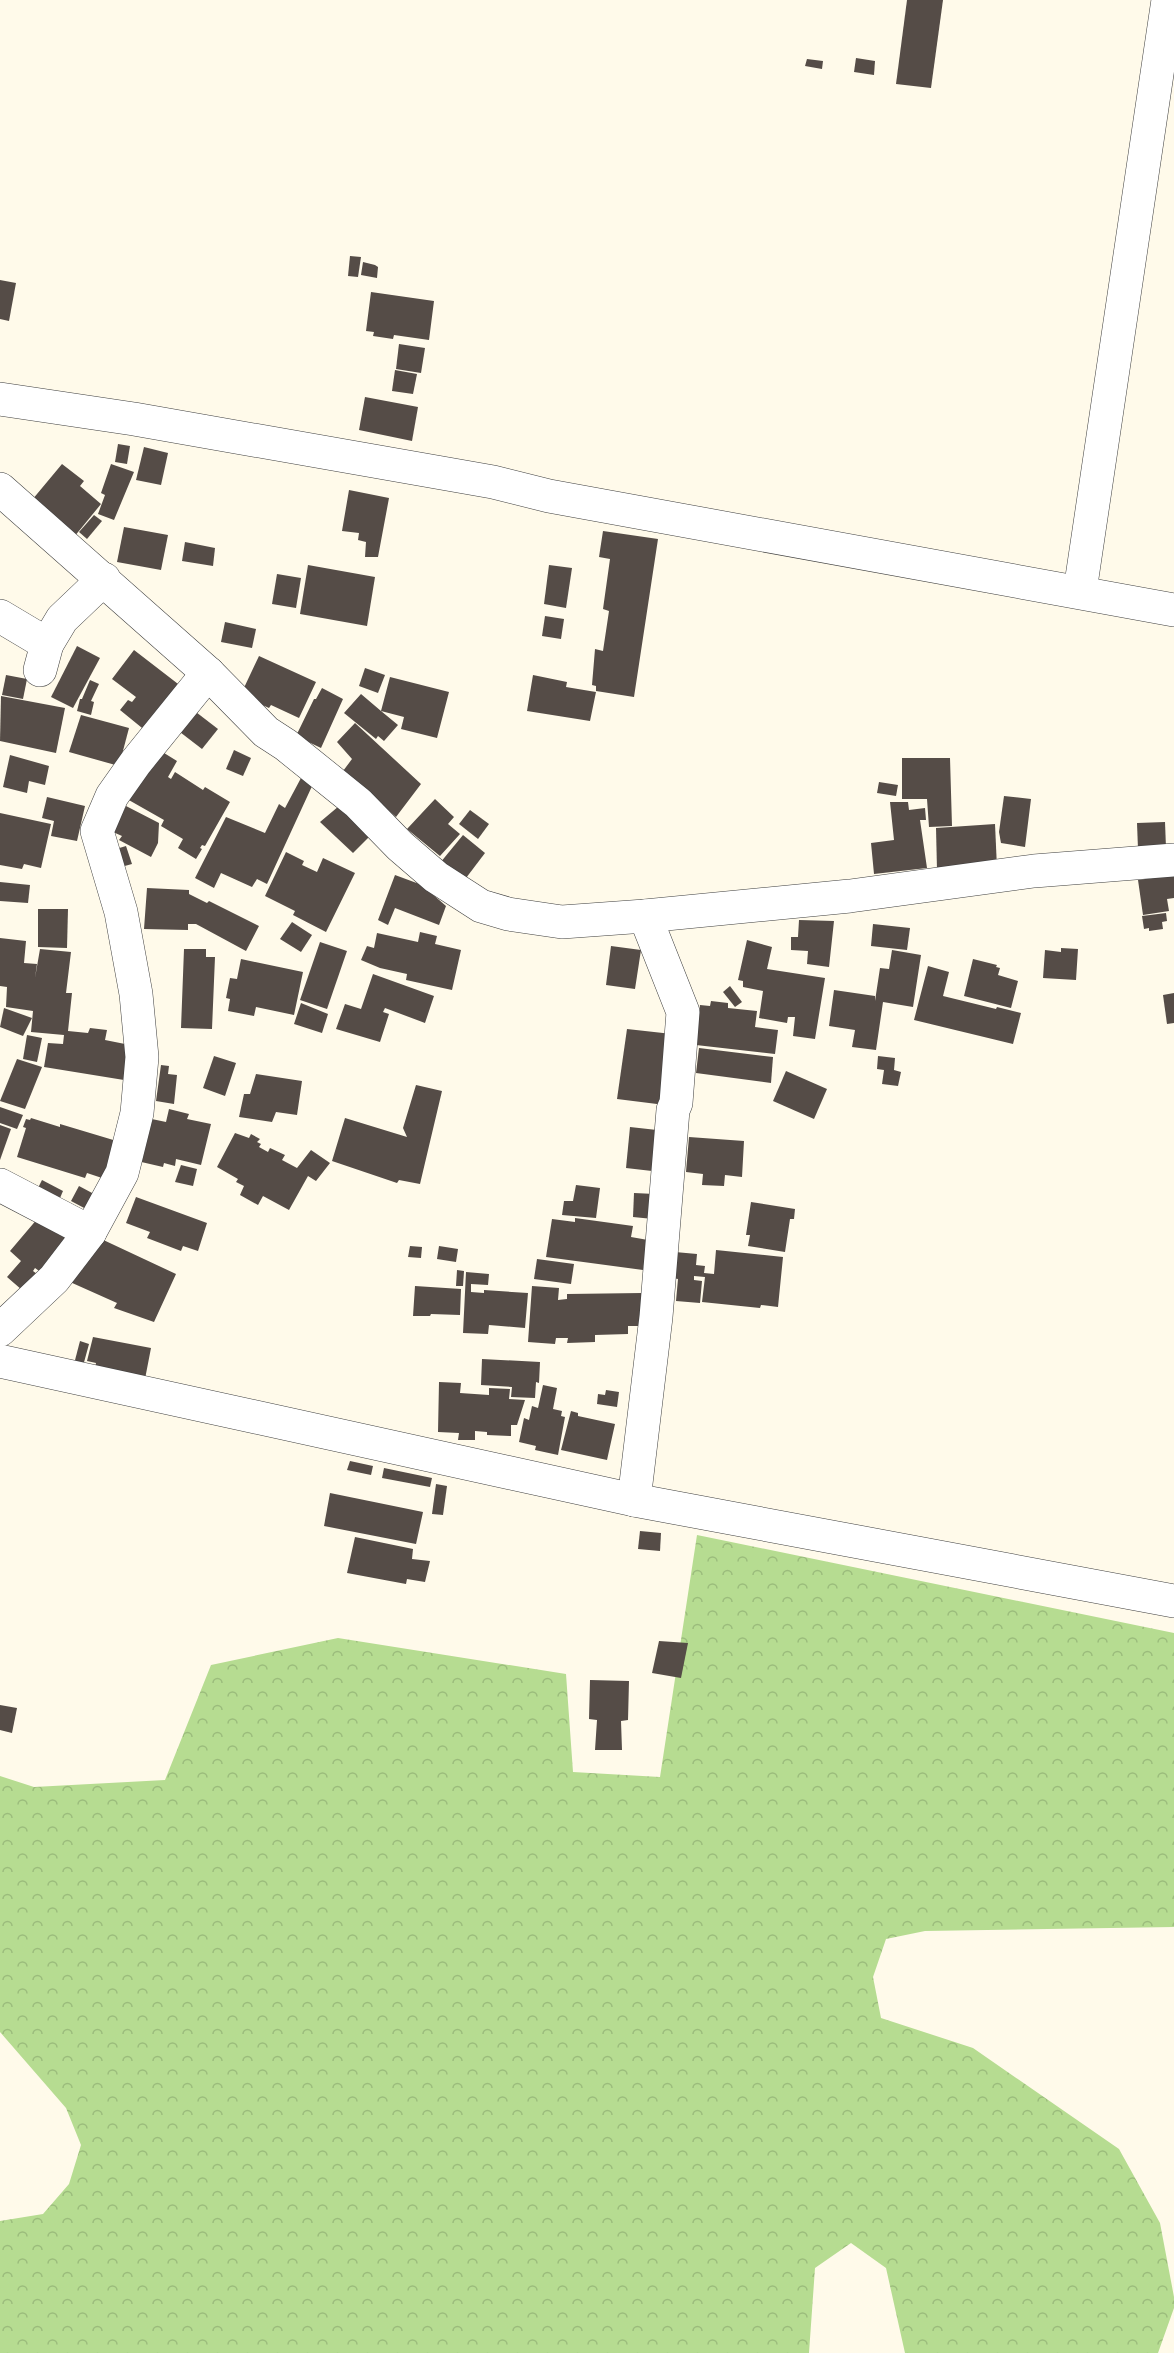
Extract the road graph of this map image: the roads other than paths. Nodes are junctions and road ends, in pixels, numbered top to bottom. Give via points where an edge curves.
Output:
1 (1168, 0) edge
2 (0, 399) edge
3 (0, 489) edge
4 (104, 579) junction
5 (1080, 591) junction
6 (1174, 610) edge
7 (0, 616) edge
8 (208, 673) junction
9 (1174, 860) edge
10 (645, 916) junction
11 (0, 1185) edge
12 (90, 1232) junction
13 (0, 1330) edge
14 (0, 1361) edge
15 (634, 1500) junction
16 (1174, 1601) edge

1 - 5 street
2 - 5 street via 481,480 549,496
3 - 4 street
4 - 7 street via 62,620 44,657
4 - 8 street
5 - 6 street
8 - 10 street via 266,732 358,804 436,876 470,900 508,914 562,922
8 - 12 street via 112,796 97,831 121,912 136,994 142,1057 137,1113 122,1173
9 - 10 street via 1034,871 850,896
10 - 15 street via 683,1012 656,1317
11 - 12 street
12 - 13 street via 54,1279
14 - 15 street
15 - 16 street

